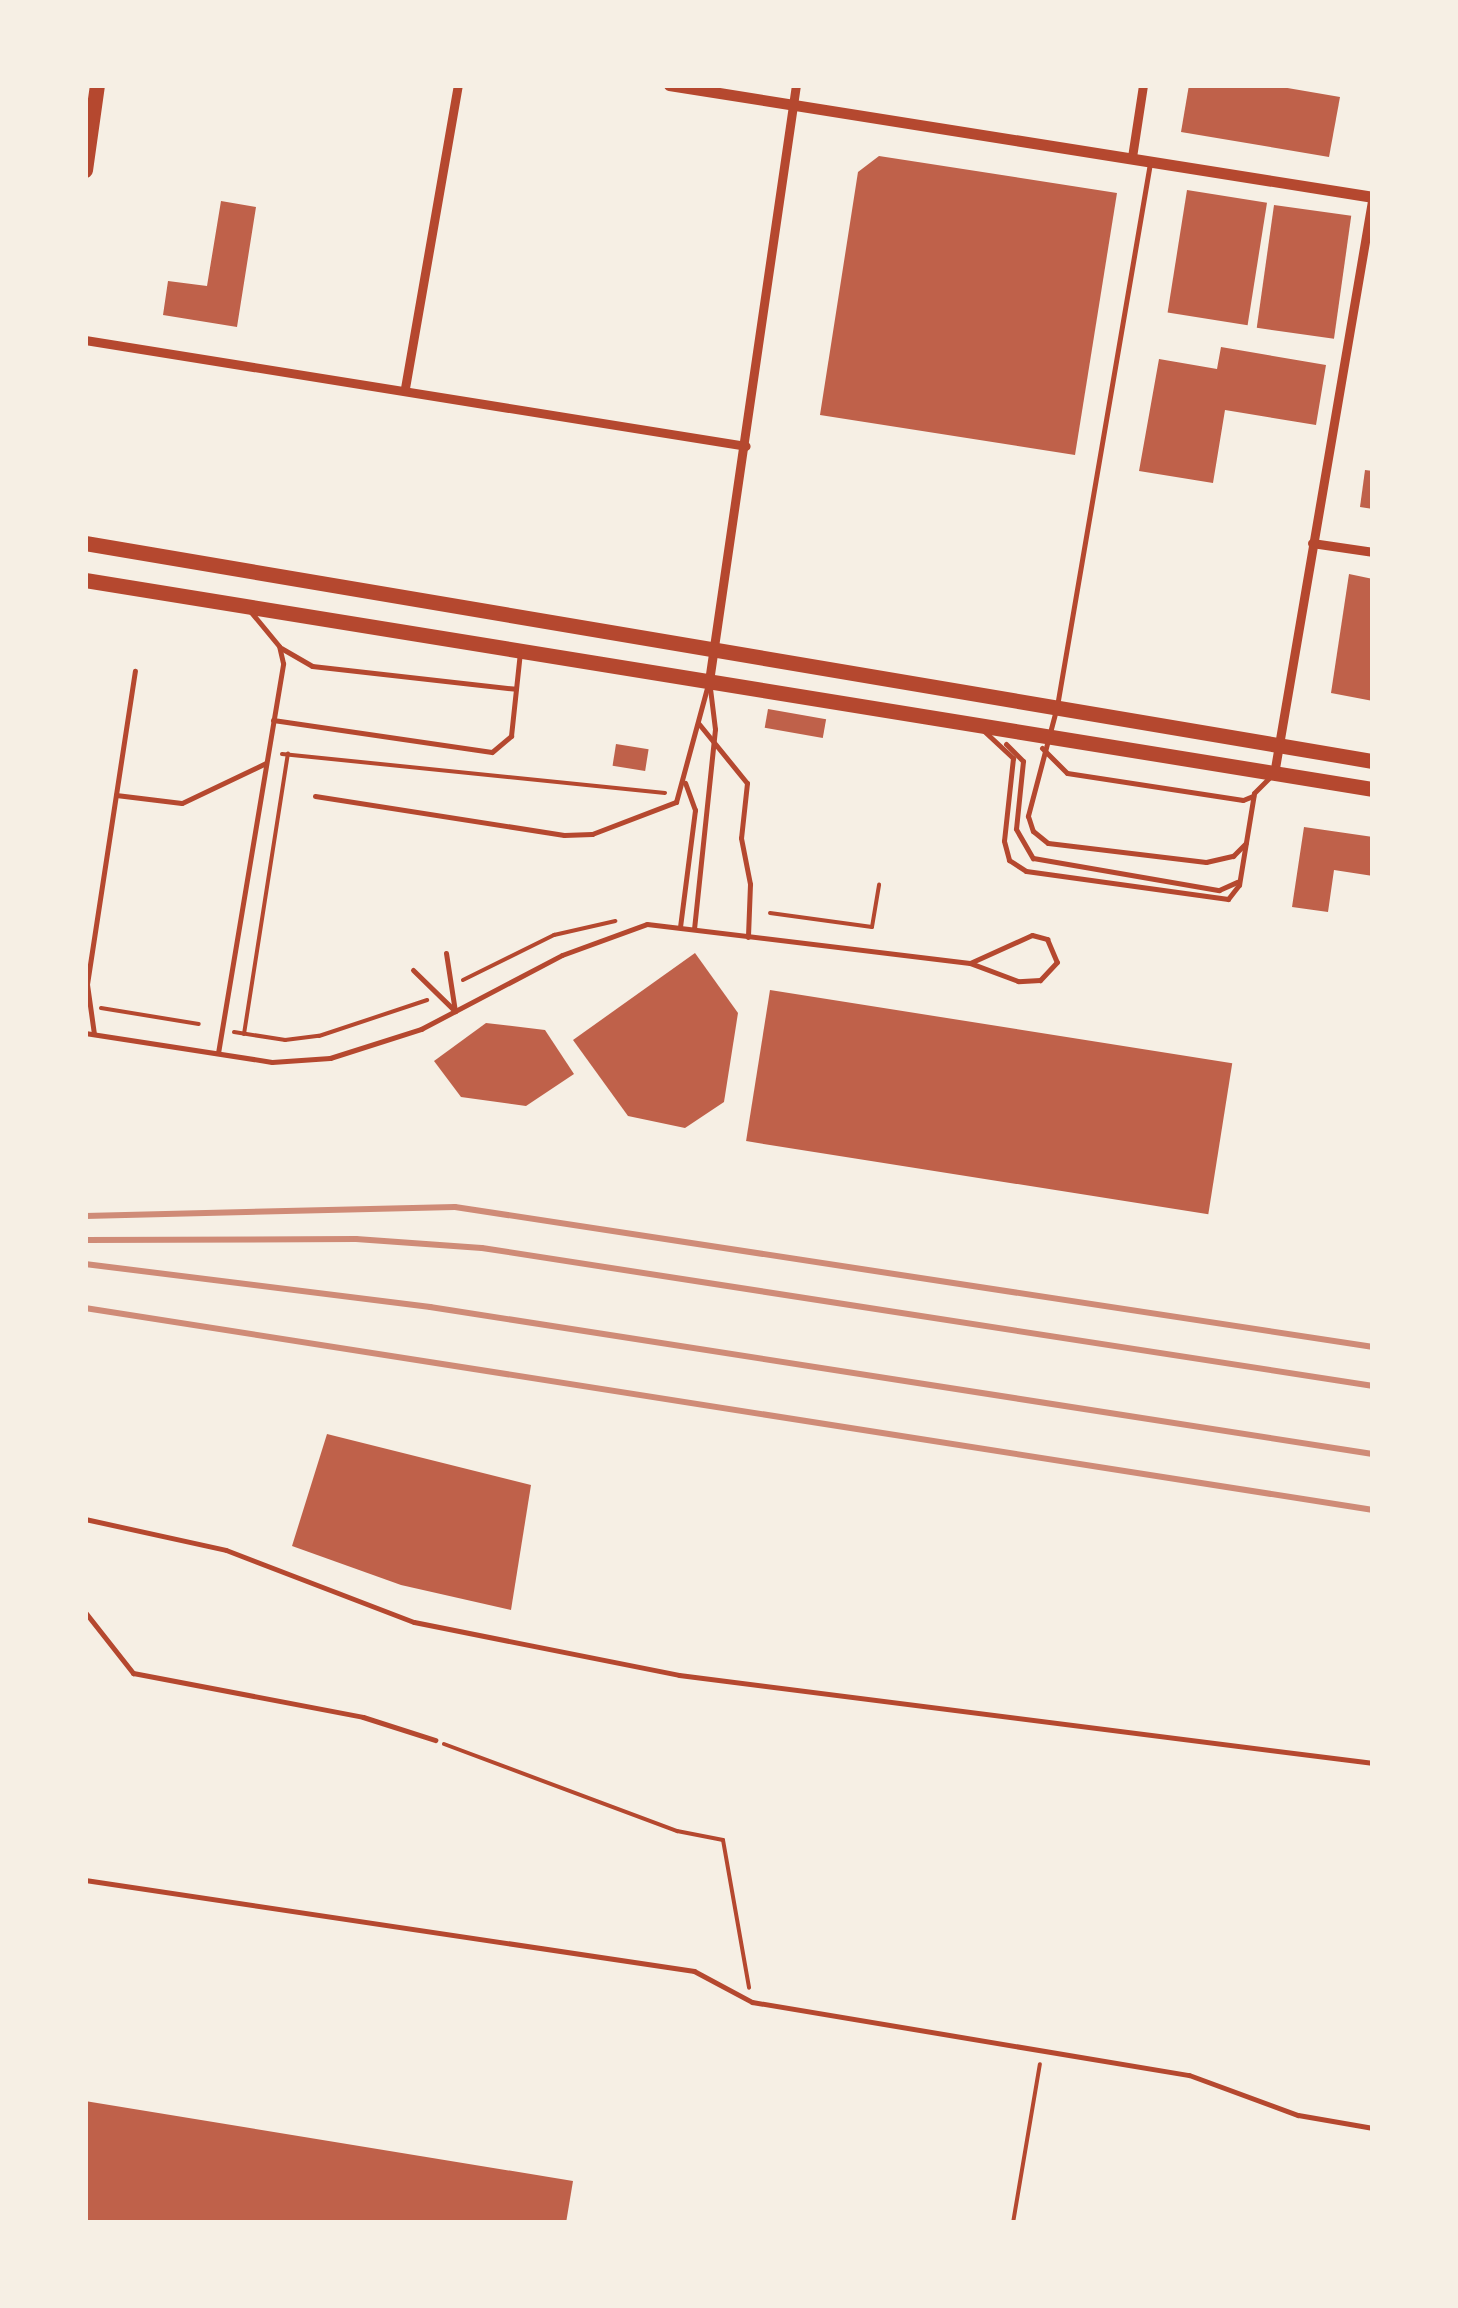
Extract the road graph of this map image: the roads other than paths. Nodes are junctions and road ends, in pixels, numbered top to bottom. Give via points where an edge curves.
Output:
1 (97, 85) edge
2 (458, 85) edge
3 (669, 85) edge
4 (796, 85) edge
5 (1143, 85) edge
6 (793, 104) junction
7 (1132, 157) junction
8 (1150, 160) junction
9 (85, 170) edge
10 (1373, 195) edge
11 (85, 340) edge
12 (405, 388) junction
13 (746, 446) junction
14 (85, 543) edge
15 (1312, 543) junction
16 (1373, 552) edge
17 (85, 580) edge
18 (244, 606) junction
19 (279, 646) junction
20 (714, 646) junction
21 (520, 649) junction
22 (136, 671) dead end
23 (709, 681) junction
24 (516, 689) junction
25 (1057, 706) junction
26 (273, 720) junction
27 (969, 722) junction
28 (699, 724) junction
29 (1043, 741) junction
30 (713, 742) junction
31 (1003, 742) junction
32 (1278, 748) junction
33 (267, 760) junction
34 (1373, 760) edge
35 (1274, 774) junction
36 (684, 780) junction
37 (1373, 789) edge
38 (116, 795) junction
39 (315, 796) dead end
40 (1253, 796) junction
41 (1246, 843) junction
42 (1242, 871) junction
43 (680, 927) junction
44 (694, 929) junction
45 (748, 937) junction
46 (446, 954) dead end
47 (970, 963) junction
48 (413, 970) dead end
49 (455, 1011) junction
50 (85, 1033) edge
51 (94, 1034) junction
52 (218, 1054) junction
53 (85, 1519) edge
54 (85, 1612) edge
55 (435, 1740) road end
56 (1373, 1763) edge
57 (85, 1880) edge
58 (1373, 2128) edge

1 - 9 main road
2 - 12 street
3 - 6 street
4 - 6 street
5 - 7 street
6 - 7 street
6 - 13 street
7 - 8 street
8 - 10 street
8 - 25 lane
10 - 15 street
11 - 12 street
12 - 13 street
13 - 20 street
14 - 20 main road
15 - 16 street
15 - 32 street
17 - 18 main road
18 - 19 lane
18 - 21 main road
19 - 24 lane via 312,666
19 - 26 lane via 283,664
20 - 23 street
20 - 25 main road
21 - 23 main road
21 - 24 lane
22 - 38 lane
23 - 27 main road
23 - 28 lane
23 - 30 lane
24 - 26 lane via 510,740 487,753
25 - 29 lane
25 - 32 main road
26 - 33 lane
27 - 29 main road
27 - 31 lane
28 - 30 lane
28 - 36 lane via 693,723
29 - 35 main road
29 - 40 lane via 1066,773 1243,800
29 - 41 lane via 1027,809 1043,841 1206,862 1233,856
30 - 44 lane
30 - 45 lane via 747,783 741,838 750,884
31 - 42 lane via 1022,761 1016,828 1024,850 1037,861 1219,890 1234,886
31 - 42 lane via 1013,762 1004,841 1020,870 1218,902 1234,896
32 - 34 main road
32 - 35 street
33 - 38 lane via 182,803
33 - 52 lane
35 - 37 main road
35 - 40 lane
36 - 39 lane via 666,810 580,836
36 - 43 lane via 695,810
38 - 51 lane via 88,984
40 - 41 lane
41 - 42 lane
43 - 44 lane
43 - 49 lane via 647,924 623,932 546,962
44 - 45 lane
45 - 47 lane
46 - 49 lane
47 - 47 lane via 1026,982 1047,976 1057,962 1047,939 1032,934
48 - 49 lane
49 - 52 lane via 400,1038 330,1058 272,1062
50 - 51 lane
51 - 52 lane
53 - 56 lane via 226,1550 414,1622 678,1675
54 - 55 lane via 133,1673 363,1717
57 - 58 lane via 694,1971 752,2002 1189,2075 1298,2115

